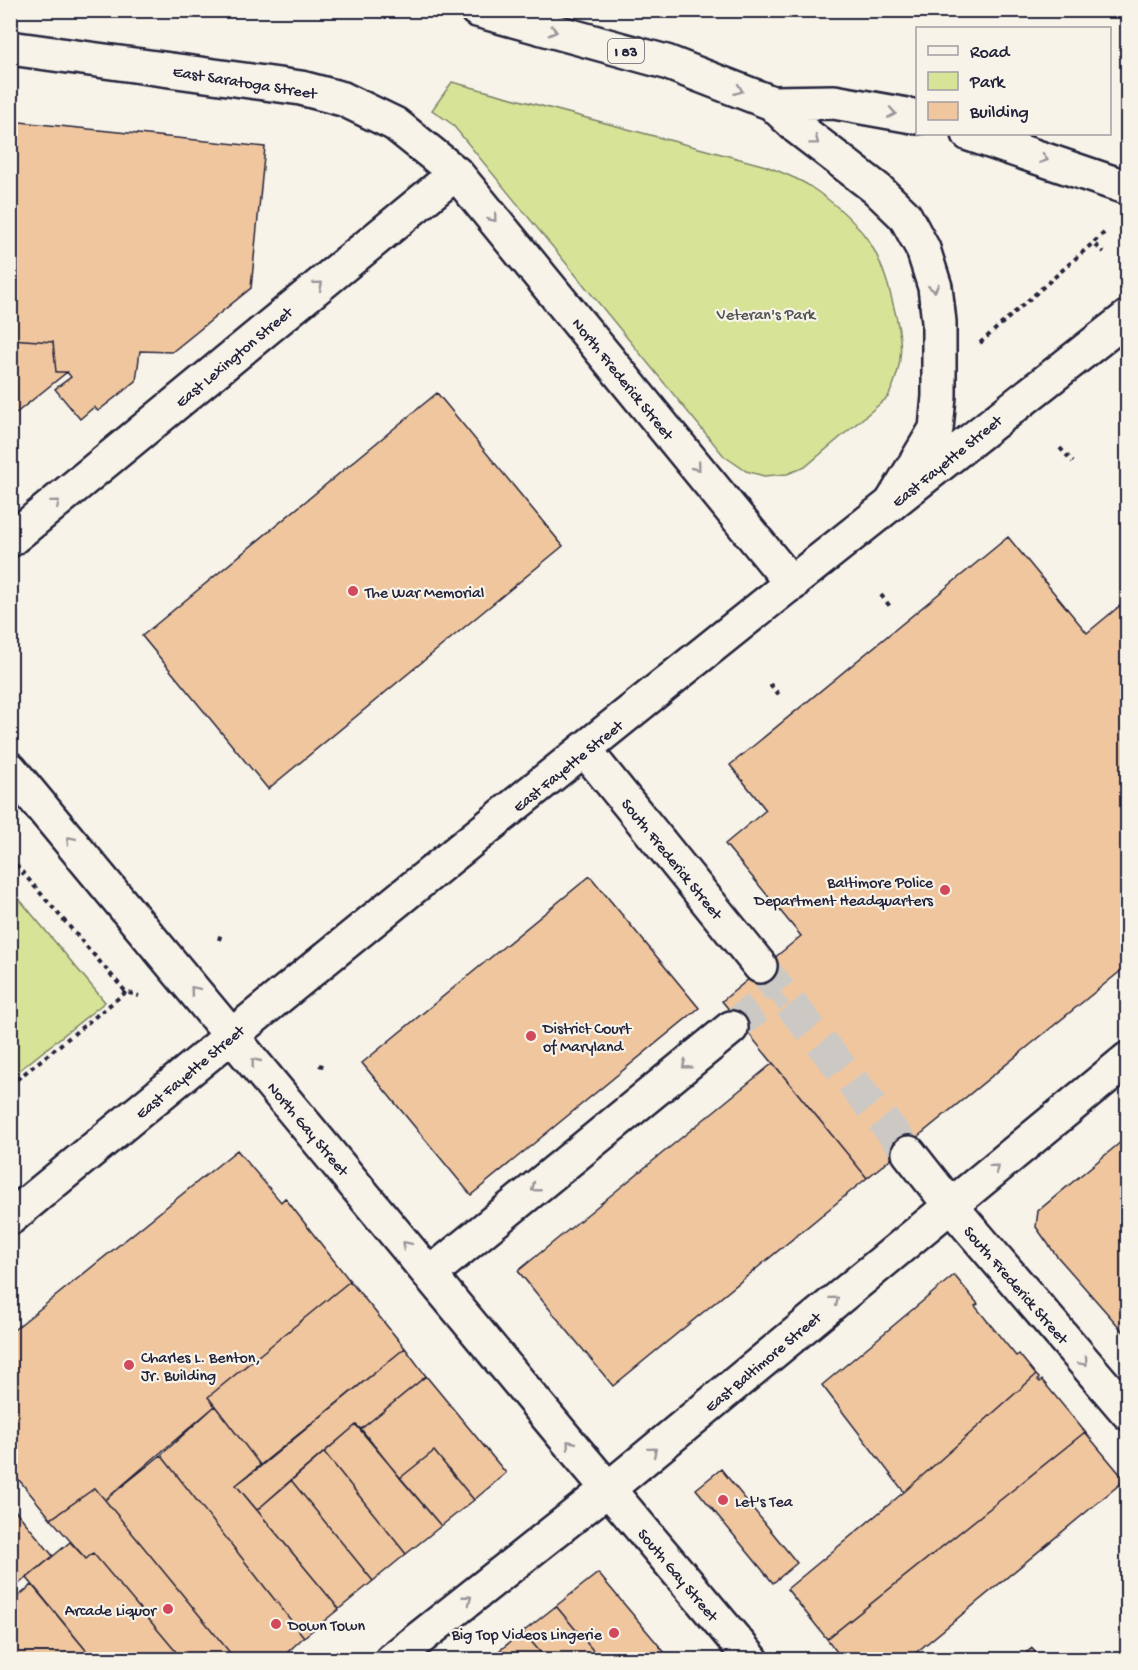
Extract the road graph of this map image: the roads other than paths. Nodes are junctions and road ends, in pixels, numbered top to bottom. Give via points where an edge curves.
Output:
1 (477, 10) edge
2 (10, 48) edge
3 (772, 103) junction
4 (916, 117) edge
5 (972, 135) edge
6 (456, 173) junction
7 (1128, 188) edge
8 (1128, 317) edge
9 (891, 504) junction
10 (10, 540) edge
11 (792, 584) junction
12 (585, 750) junction
13 (10, 769) edge
14 (760, 966) tunnel mouth
15 (731, 1028) tunnel mouth
16 (232, 1035) junction
17 (1128, 1059) edge
18 (909, 1153) tunnel mouth
19 (950, 1205) junction
20 (10, 1218) edge
21 (430, 1274) junction
22 (1128, 1413) edge
23 (608, 1489) junction
24 (392, 1659) edge
25 (752, 1659) edge

1 -> 3 main road, I 83 via 666,62
2 - 6 main road, East Saratoga Street via 230,77 343,99 395,124
3 -> 4 main road, I 83 via 834,102
3 -> 9 main road via 905,216 935,287 939,322 936,429
5 -> 7 main road
10 -> 6 main road, East Lexington Street
6 -> 11 main road, North Frederick Street
8 - 9 main road, East Fayette Street
9 - 11 main road, East Fayette Street
11 - 12 main road, East Fayette Street
12 - 14 main road, South Frederick Street
12 - 16 main road, East Fayette Street
16 -> 13 main road, North Gay Street
15 -> 21 main road
16 - 20 main road, East Fayette Street
21 -> 16 main road, North Gay Street
19 -> 17 main road, East Baltimore Street
18 - 19 main road, South Frederick Street
19 -> 22 main road, South Frederick Street
23 -> 19 main road, East Baltimore Street
23 -> 21 main road, North Gay Street
24 -> 23 main road, East Baltimore Street
23 - 25 main road, South Gay Street

